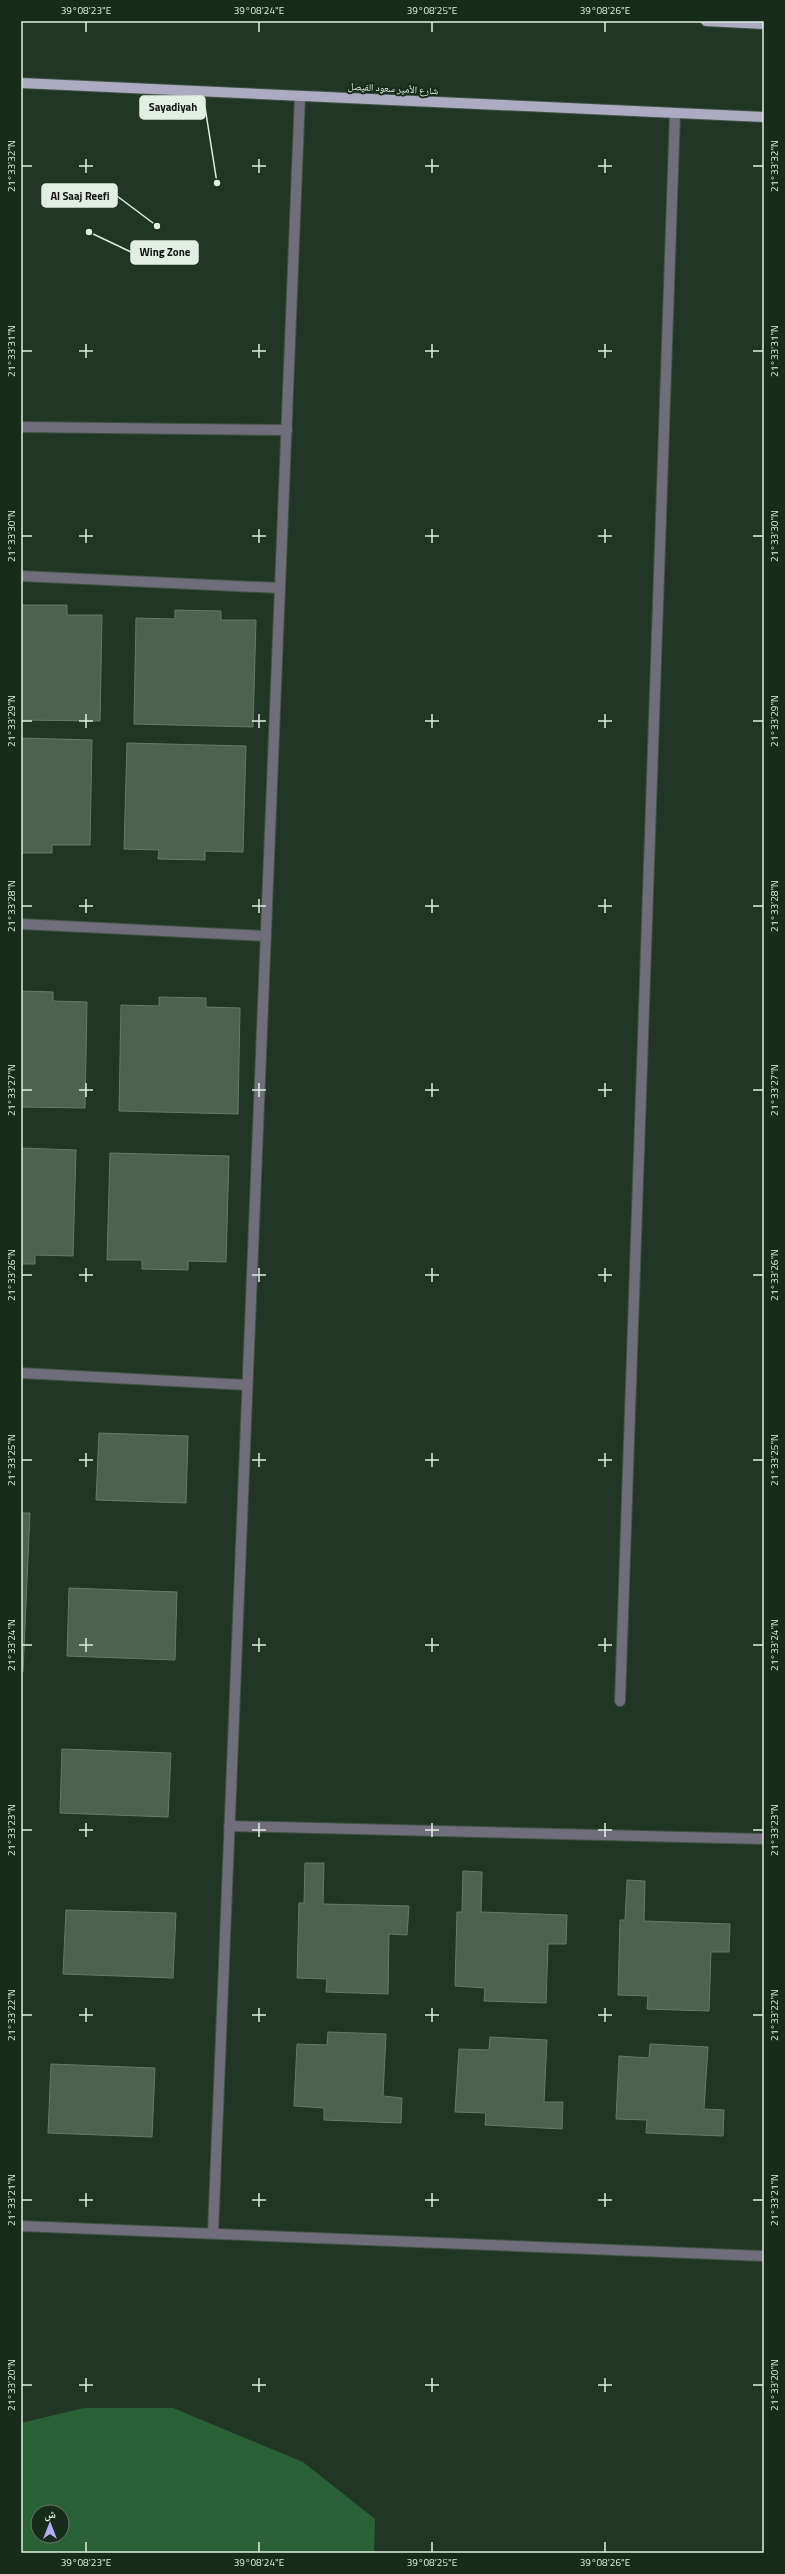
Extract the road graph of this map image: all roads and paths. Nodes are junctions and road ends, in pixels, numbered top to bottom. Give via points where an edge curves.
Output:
1 (706, 21) edge
2 (764, 24) edge
3 (21, 83) edge
4 (300, 96) junction
5 (675, 113) junction
6 (764, 117) edge
7 (21, 427) edge
8 (287, 430) junction
9 (21, 576) edge
10 (280, 588) junction
11 (21, 924) edge
12 (266, 936) junction
13 (21, 1373) edge
14 (247, 1385) junction
15 (620, 1702) dead end
16 (229, 1826) junction
17 (764, 1839) edge
18 (21, 2226) edge
19 (213, 2233) junction
20 (764, 2256) edge

1 - 2 main road
3 - 4 main road, شارع الأمير سعود الفيصل
4 - 5 main road, شارع الأمير سعود الفيصل
4 - 8 street
5 - 6 main road, شارع الأمير سعود الفيصل
5 - 15 street
7 - 8 street
8 - 10 street
9 - 10 street
10 - 12 street
11 - 12 street
12 - 14 street
13 - 14 street
14 - 16 street
16 - 17 street
16 - 19 street
18 - 19 street
19 - 20 street

